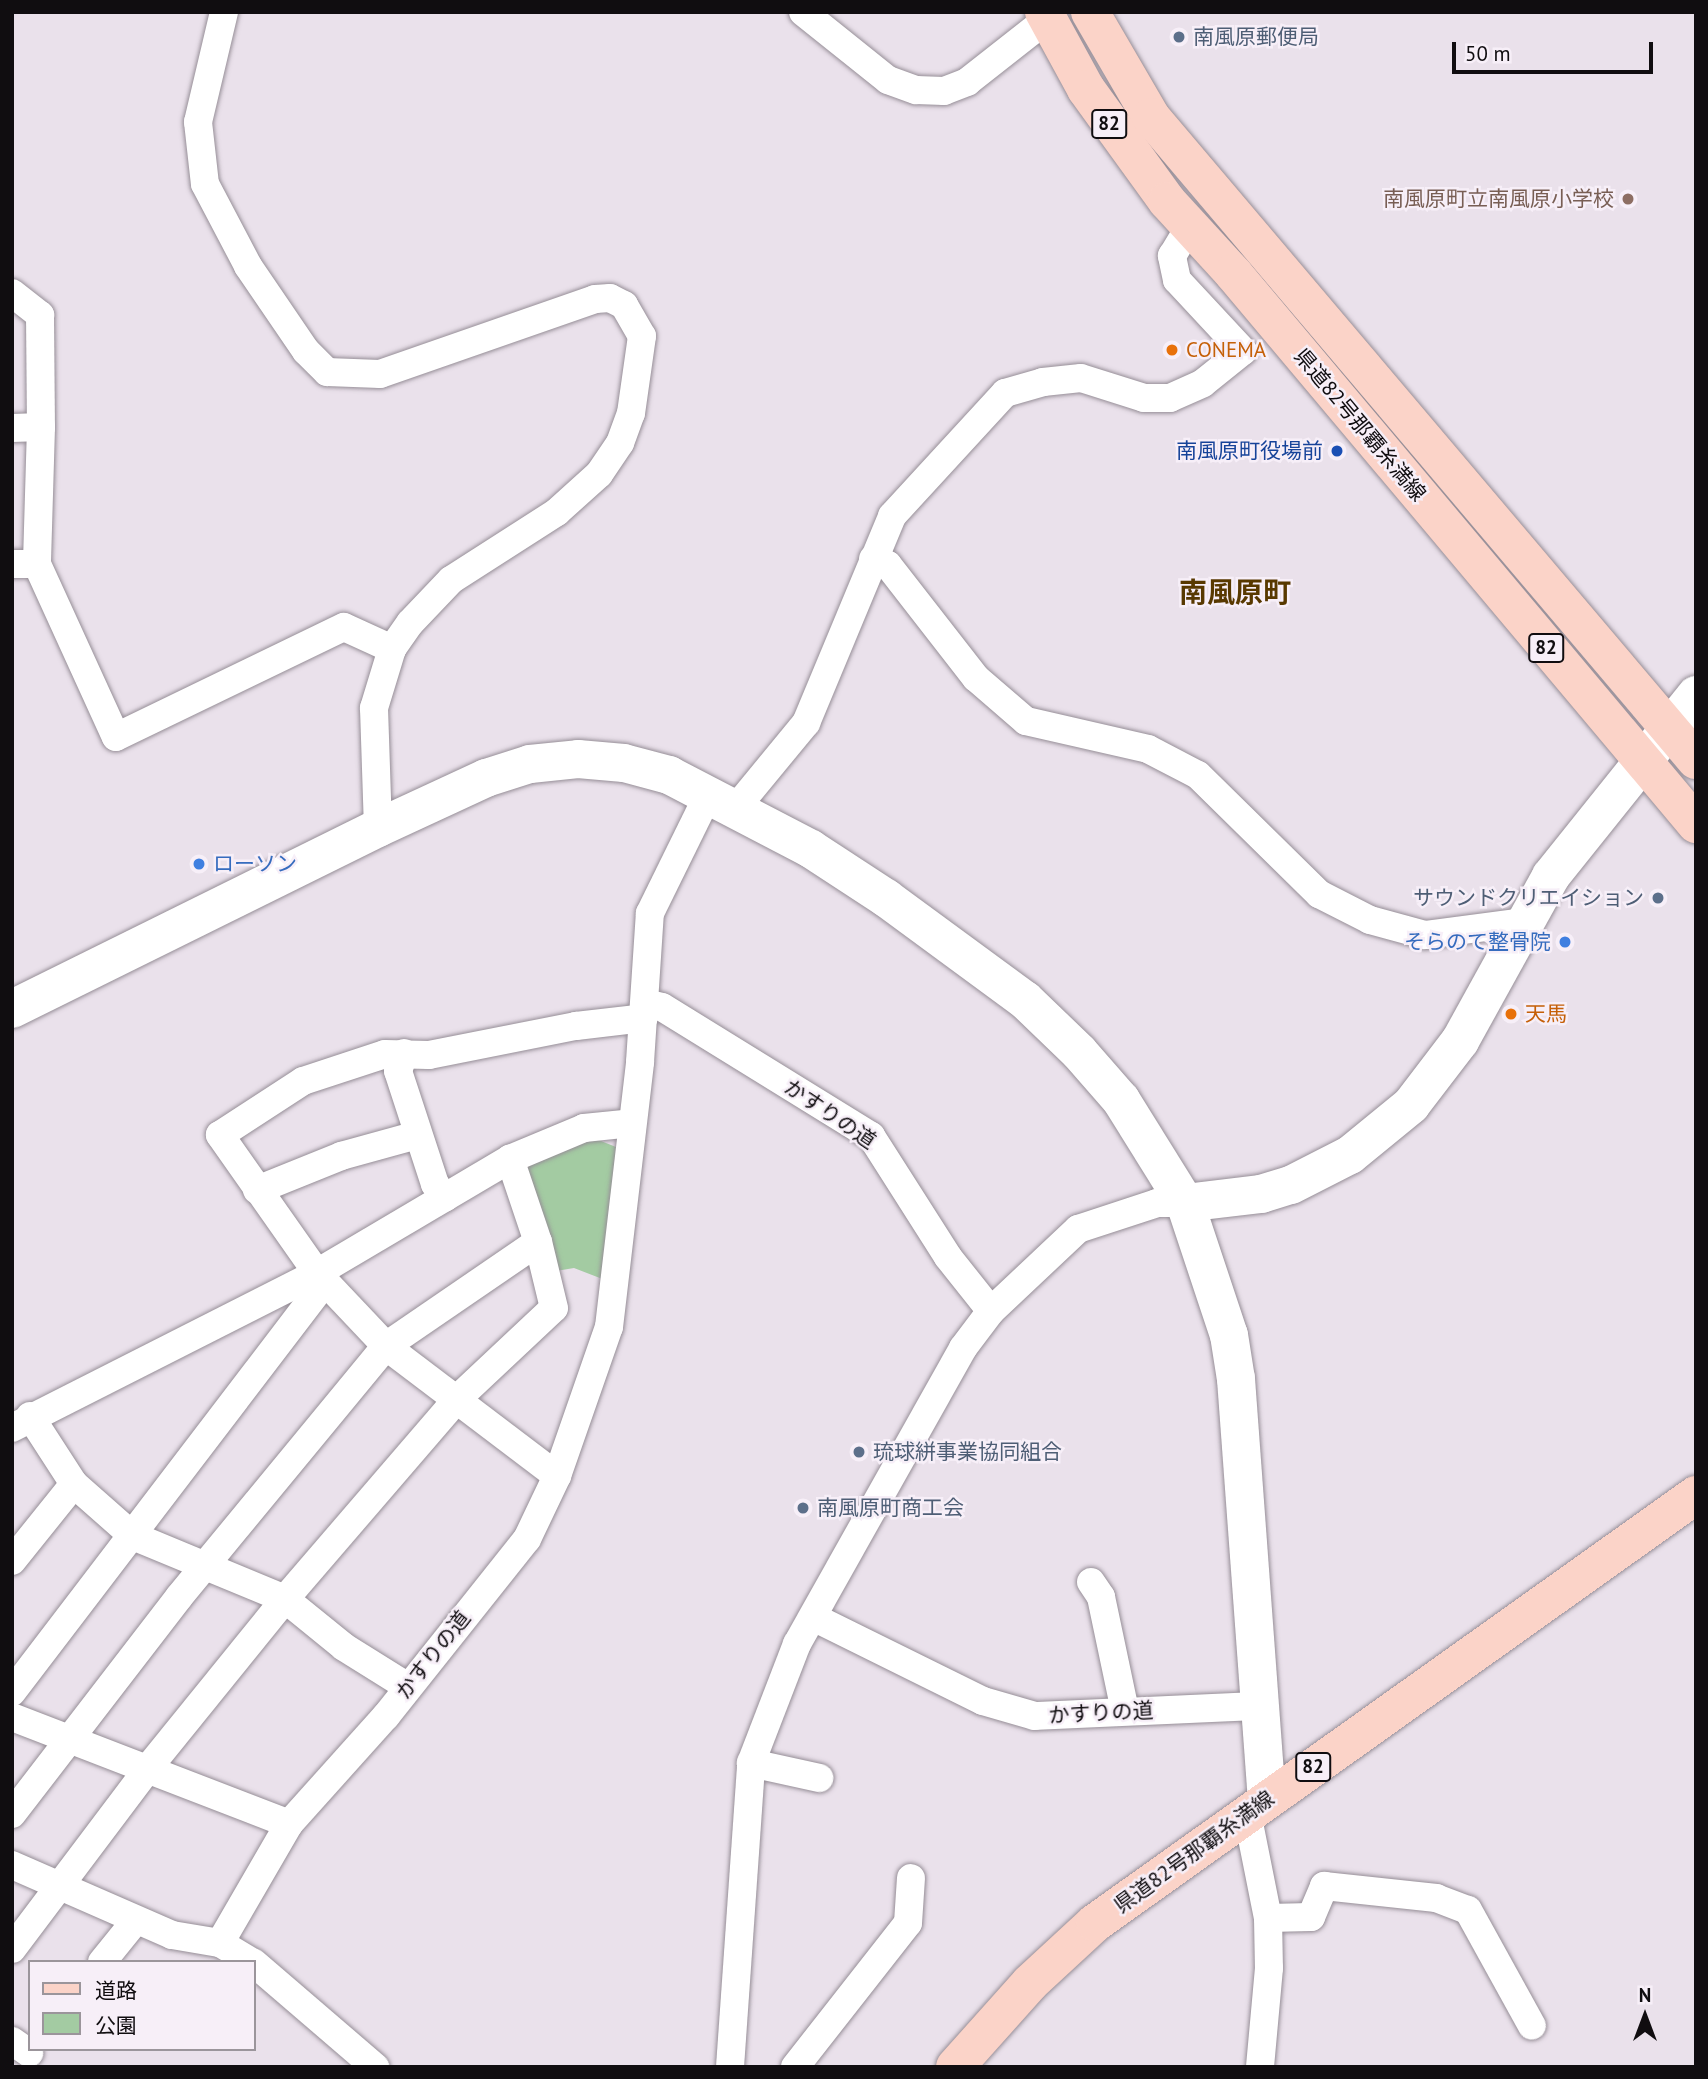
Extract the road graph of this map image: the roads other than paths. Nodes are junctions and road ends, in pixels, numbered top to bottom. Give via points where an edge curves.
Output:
1 (224, 12) edge
2 (803, 12) edge
3 (1090, 12) edge
4 (1045, 16) edge
5 (1190, 226) junction
6 (12, 293) edge
7 (12, 428) edge
8 (41, 428) junction
9 (873, 559) junction
10 (25, 564) edge
11 (393, 649) junction
12 (1696, 695) edge
13 (1671, 730) junction
14 (1696, 760) edge
15 (1643, 762) junction
16 (722, 802) junction
17 (1696, 824) edge
18 (378, 828) junction
19 (1524, 922) junction
20 (12, 1009) edge
21 (645, 1011) junction
22 (404, 1053) junction
23 (632, 1123) junction
24 (417, 1135) junction
25 (510, 1159) junction
26 (257, 1190) junction
27 (445, 1198) junction
28 (1185, 1203) junction
29 (538, 1242) junction
30 (321, 1278) junction
31 (991, 1311) junction
32 (386, 1346) junction
33 (456, 1400) junction
34 (21, 1422) edge
35 (557, 1476) junction
36 (74, 1485) junction
37 (1696, 1495) edge
38 (133, 1536) junction
39 (12, 1561) edge
40 (205, 1566) junction
41 (1091, 1582) dead end
42 (285, 1599) junction
43 (815, 1618) junction
44 (408, 1687) junction
45 (12, 1692) edge
46 (1259, 1706) junction
47 (1125, 1711) junction
48 (12, 1717) edge
49 (71, 1737) junction
50 (751, 1763) junction
51 (149, 1767) junction
52 (819, 1778) dead end
53 (1257, 1806) junction
54 (12, 1814) edge
55 (289, 1824) junction
56 (12, 1866) edge
57 (911, 1878) dead end
58 (57, 1886) junction
59 (1268, 1918) junction
60 (136, 1920) junction
61 (219, 1943) junction
62 (12, 1949) edge
63 (104, 1960) edge
64 (248, 1960) edge
65 (256, 1966) edge
66 (1532, 2026) dead end
67 (371, 2066) edge
68 (730, 2067) edge
69 (795, 2067) edge
70 (955, 2067) edge
71 (1260, 2067) edge

1 - 11 street via 198,122 205,184 248,266 306,351 327,372 380,374 595,299 610,298 624,305 642,336 631,413 620,443 599,474 556,512 452,580 410,623
2 - 4 street via 887,80 916,90 944,91 967,82
3 - 13 main road, 県道82号那覇糸満線 / 82 via 1152,117
4 - 5 main road, 県道82号那覇糸満線 / 82 via 1130,154
5 - 9 street via 1172,256 1177,280 1243,351 1203,383 1170,398 1144,398 1081,378 1005,393 892,516
5 - 15 main road, 県道82号那覇糸満線 / 82
6 - 8 street via 40,315
7 - 8 street
8 - 10 street
9 - 16 street via 806,723
9 - 19 street via 888,565 976,678 1026,721 1148,749 1198,775 1319,894 1370,920 1425,935
10 - 11 street via 116,737 344,627
11 - 18 street via 374,708
12 - 13 street
13 - 14 main road, 県道82号那覇糸満線 / 82
13 - 15 street
15 - 17 main road, 県道82号那覇糸満線 / 82
15 - 19 street via 1551,876
16 - 18 street via 669,775 624,763 578,759 530,764 486,778
16 - 21 street via 650,913
16 - 28 street via 886,898 1025,1000 1121,1100
18 - 20 street
19 - 28 street via 1460,1041 1411,1105 1382,1131 1350,1155 1292,1185 1261,1194
21 - 22 street via 429,1055
21 - 23 street, かすりの道
21 - 31 street, かすりの道 via 662,1007 872,1136 948,1257
22 - 24 street via 398,1071
22 - 26 street via 303,1081 219,1135
23 - 25 street via 584,1128
23 - 35 street, かすりの道 via 609,1327
24 - 26 street via 341,1156
24 - 27 street
25 - 27 street
25 - 29 street
26 - 30 street
27 - 30 street
28 - 31 street via 1157,1203 1079,1229
28 - 46 street via 1229,1335 1234,1368
29 - 32 street
29 - 33 street via 554,1308
30 - 32 street
30 - 34 street
30 - 38 street
31 - 43 street via 962,1348
32 - 33 street
32 - 40 street
33 - 35 street
33 - 42 street
34 - 36 street
35 - 44 street, かすりの道 via 527,1539
36 - 38 street
36 - 39 street
37 - 53 main road, 県道82号那覇糸満線 / 82
38 - 40 street
38 - 45 street
40 - 42 street
40 - 49 street
41 - 47 street via 1101,1597
42 - 44 street via 344,1647
42 - 51 street
43 - 47 street, かすりの道 via 983,1702 1035,1716
43 - 50 street via 797,1644
44 - 55 street, かすりの道
46 - 47 street, かすりの道
46 - 53 street
48 - 49 street
49 - 51 street
49 - 54 street
50 - 52 street
50 - 68 street
51 - 55 street
51 - 58 street
53 - 59 street
53 - 70 main road, 県道82号那覇糸満線 / 82 via 1095,1923 1030,1983
55 - 61 street, かすりの道
56 - 58 street
57 - 69 street via 908,1923
58 - 60 street
58 - 62 street
59 - 66 street via 1311,1917 1324,1886 1436,1898 1468,1910
59 - 71 street via 1269,1968
60 - 61 street via 172,1935
60 - 63 street
61 - 64 street
65 - 67 street

